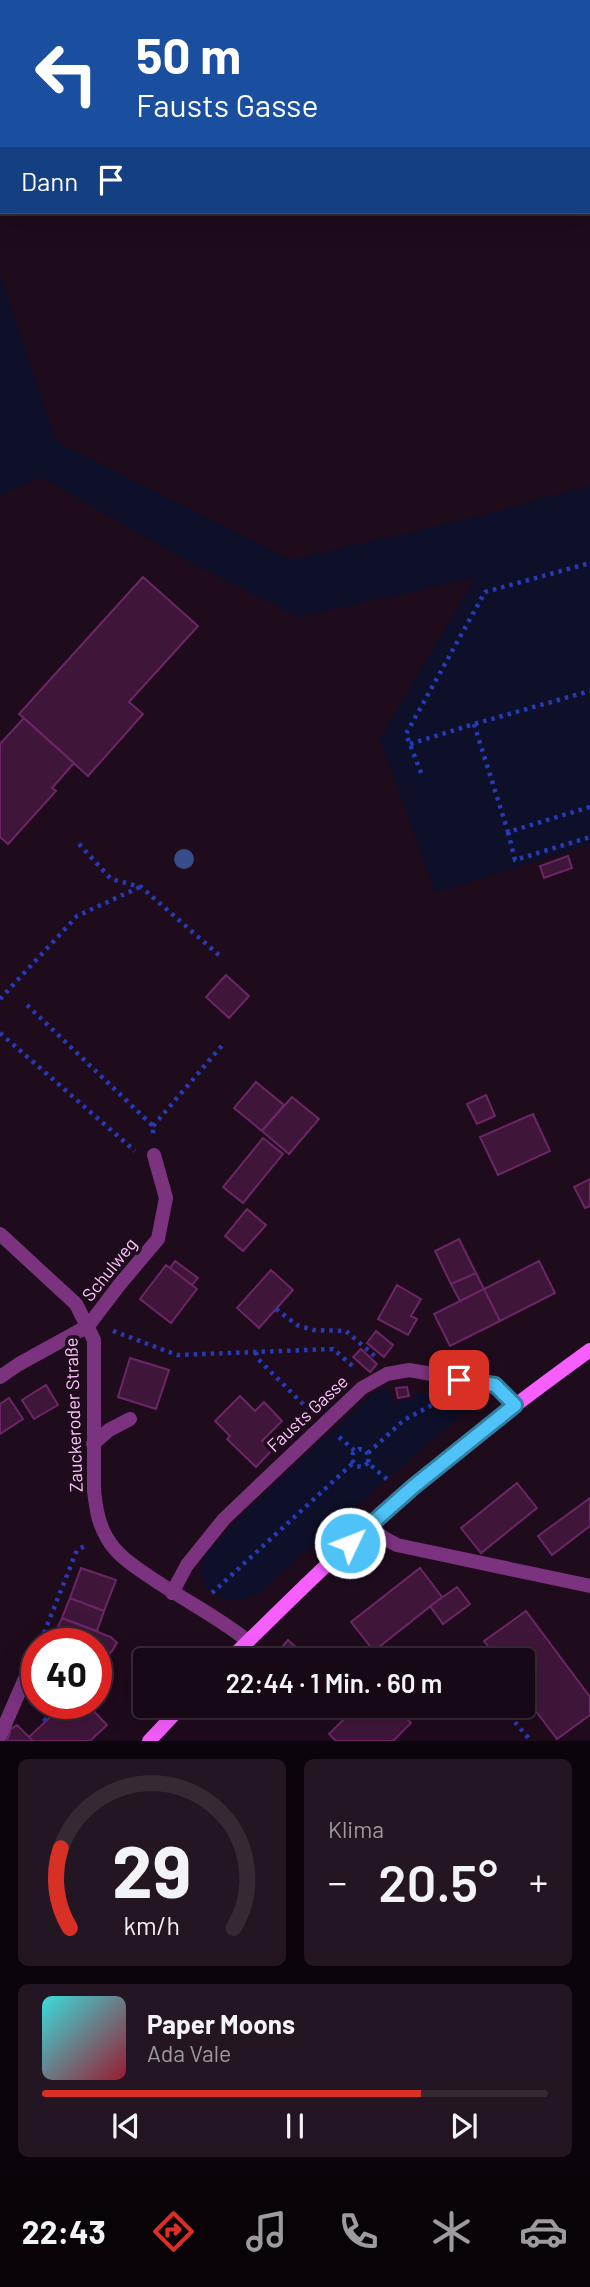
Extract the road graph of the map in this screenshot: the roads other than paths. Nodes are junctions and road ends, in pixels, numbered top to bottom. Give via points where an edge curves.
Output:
1 (154, 1155) road end
2 (0, 1234) edge
3 (88, 1326) junction
4 (590, 1350) edge
5 (0, 1377) edge
6 (515, 1405) junction
7 (130, 1419) dead end
8 (93, 1444) junction
9 (369, 1526) junction
10 (590, 1586) edge
11 (172, 1593) junction
12 (248, 1641) junction
13 (241, 1648) edge
14 (21, 1688) edge
15 (171, 1718) edge
16 (0, 1736) edge
17 (149, 1741) edge

1 - 3 street, Schulweg via 166,1198 158,1239
2 - 3 street, Zauckeroder Straße via 76,1304
3 - 5 street
3 - 8 street, Zauckeroder Straße via 94,1339
4 - 6 street
6 - 9 street
6 - 11 street, Fausts Gasse via 495,1385 409,1370 387,1374 359,1390 224,1519 187,1565
7 - 8 street
8 - 11 street, Zauckeroder Straße via 97,1513 105,1535 125,1559
9 - 10 street via 397,1545
9 - 12 street
11 - 12 street, Zauckeroder Straße
12 - 13 street
14 - 16 street
15 - 17 street

